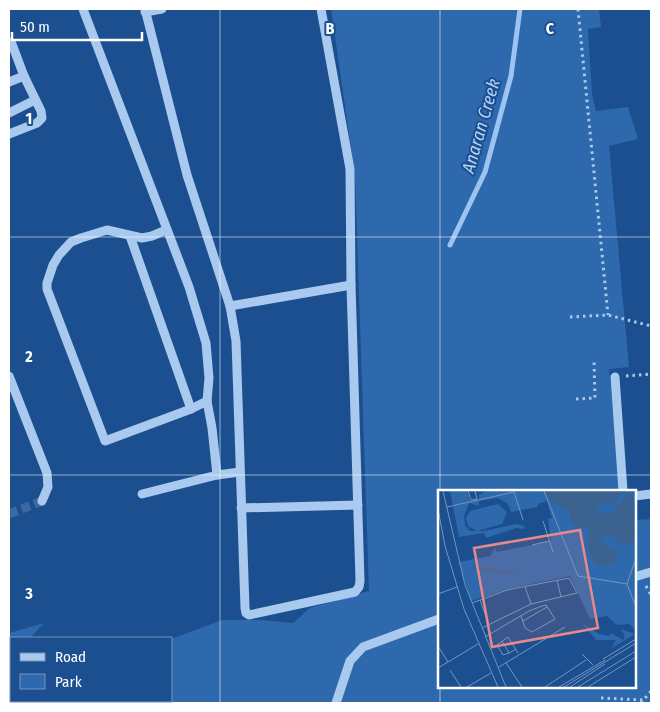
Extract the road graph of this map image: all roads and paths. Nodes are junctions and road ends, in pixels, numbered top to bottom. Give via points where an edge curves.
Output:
1 (83, 9) edge
2 (162, 9) edge
3 (321, 9) edge
4 (578, 9) edge
5 (145, 10) edge
6 (9, 42) edge
7 (24, 76) junction
8 (9, 82) edge
9 (35, 100) junction
10 (9, 113) edge
11 (9, 134) edge
12 (166, 230) junction
13 (130, 236) junction
14 (351, 285) junction
15 (230, 306) junction
16 (608, 314) junction
17 (570, 317) dead end
18 (651, 326) edge
19 (594, 361) dead end
20 (651, 374) edge
21 (9, 376) edge
22 (615, 377) joint
23 (576, 399) dead end
24 (207, 401) junction
25 (191, 409) junction
26 (240, 472) junction
27 (217, 475) junction
28 (623, 490) edge
29 (142, 494) dead end
30 (651, 494) edge
31 (635, 496) edge
32 (42, 500) dead end
33 (358, 505) junction
34 (241, 508) junction
35 (651, 572) edge
36 (635, 577) edge
37 (438, 619) edge
38 (651, 691) edge
39 (601, 698) dead end
40 (642, 702) edge
41 (336, 703) edge

1 - 12 lane
2 - 5 lane
3 - 14 lane via 350,169
4 - 16 path
5 - 15 lane via 187,175
6 - 7 lane
7 - 8 lane
7 - 9 lane
9 - 10 lane
9 - 11 lane via 42,118
12 - 13 lane via 142,238
12 - 24 lane via 189,287 206,343
13 - 25 lane
13 - 25 lane via 107,230 71,242 53,265 47,289 104,441
14 - 15 lane
14 - 33 lane
15 - 26 lane via 236,341
16 - 17 path
16 - 18 path
19 - 23 path via 596,398
20 - 22 path
21 - 32 lane via 47,473 48,487
22 - 28 lane
24 - 25 lane
24 - 27 lane
26 - 27 lane
26 - 34 lane
27 - 29 lane
30 - 31 lane
33 - 34 lane
33 - 34 lane via 360,587 354,592 250,615 245,608
35 - 36 lane
37 - 41 lane via 363,647 350,661
38 - 40 path
39 - 40 path

